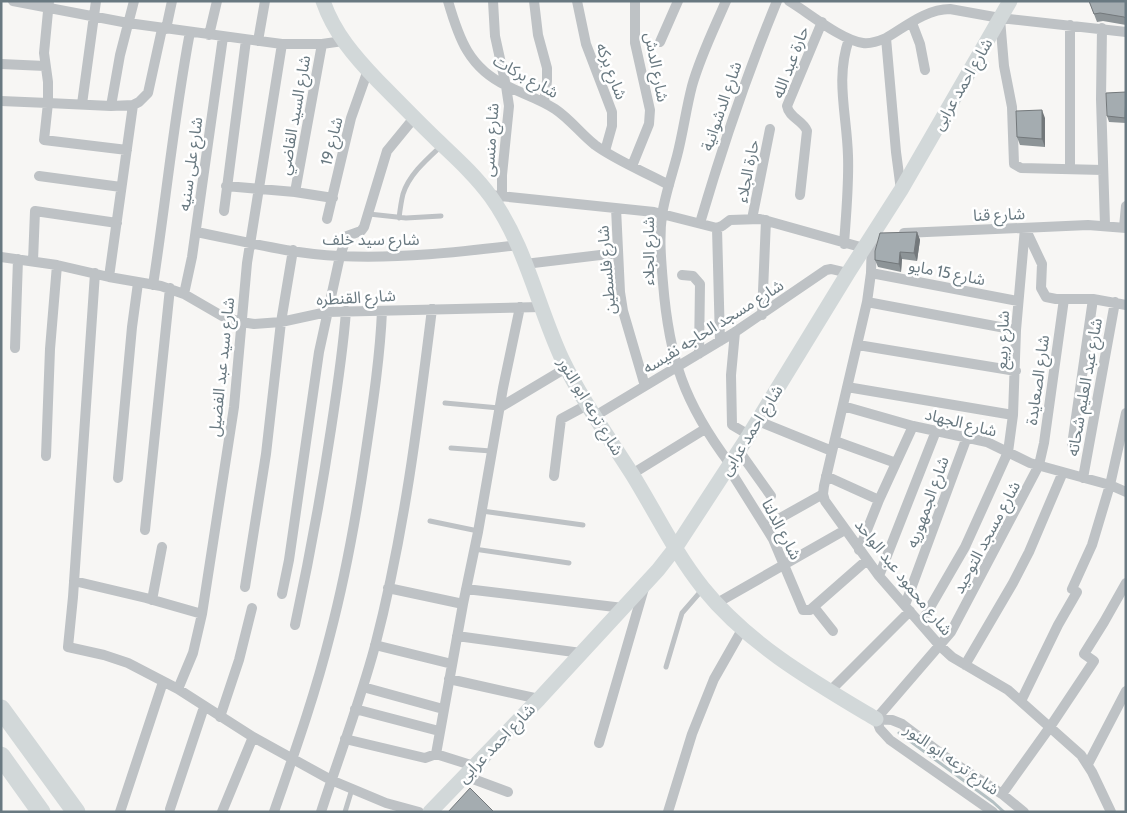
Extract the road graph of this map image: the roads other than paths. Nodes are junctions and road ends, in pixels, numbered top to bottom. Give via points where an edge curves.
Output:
1 (13, 1) edge
2 (96, 1) edge
3 (134, 1) edge
4 (172, 1) edge
5 (217, 1) edge
6 (265, 1) edge
7 (323, 1) edge
8 (448, 1) edge
9 (494, 1) edge
10 (534, 1) edge
11 (577, 1) edge
12 (635, 1) edge
13 (678, 1) edge
14 (726, 1) edge
15 (777, 1) edge
16 (789, 1) edge
17 (1010, 1) edge
18 (49, 5) edge
19 (94, 18) junction
20 (1000, 18) junction
21 (822, 22) junction
22 (128, 23) junction
23 (912, 23) junction
24 (1070, 25) junction
25 (1102, 28) junction
26 (164, 29) junction
27 (190, 32) junction
28 (1126, 32) edge
29 (209, 35) junction
30 (223, 37) junction
31 (848, 38) junction
32 (886, 38) junction
33 (246, 40) junction
34 (258, 41) junction
35 (343, 41) junction
36 (660, 42) dead end
37 (282, 44) junction
38 (322, 44) junction
39 (1, 64) edge
40 (45, 66) junction
41 (368, 70) junction
42 (925, 70) dead end
43 (506, 86) junction
44 (1, 101) edge
45 (544, 102) junction
46 (48, 103) junction
47 (82, 104) junction
48 (133, 105) junction
49 (110, 106) junction
50 (414, 118) junction
51 (770, 129) dead end
52 (442, 145) junction
53 (127, 150) junction
54 (606, 151) junction
55 (632, 166) junction
56 (1070, 170) junction
57 (1103, 170) junction
58 (39, 176) dead end
59 (669, 185) junction
60 (121, 186) junction
61 (226, 186) junction
62 (259, 190) junction
63 (901, 190) junction
64 (295, 192) junction
65 (800, 195) dead end
66 (496, 196) junction
67 (333, 198) junction
68 (1126, 206) edge
69 (616, 208) junction
70 (224, 211) dead end
71 (662, 213) junction
72 (369, 214) junction
73 (441, 216) dead end
74 (399, 218) junction
75 (327, 219) dead end
76 (752, 219) junction
77 (766, 220) junction
78 (117, 223) junction
79 (700, 223) junction
80 (1105, 226) junction
81 (1125, 227) edge
82 (716, 228) junction
83 (1025, 228) junction
84 (196, 232) junction
85 (877, 237) junction
86 (250, 242) junction
87 (844, 244) junction
88 (518, 245) junction
89 (293, 250) junction
90 (617, 252) junction
91 (340, 256) junction
92 (1, 257) edge
93 (18, 259) junction
94 (33, 261) junction
95 (525, 264) junction
96 (57, 265) junction
97 (95, 273) junction
98 (848, 273) junction
99 (871, 273) junction
100 (682, 275) dead end
101 (109, 277) junction
102 (138, 283) junction
103 (153, 285) junction
104 (170, 288) junction
105 (184, 294) junction
106 (1064, 299) junction
107 (1093, 299) junction
108 (1018, 301) junction
109 (867, 302) junction
110 (1121, 304) edge
111 (520, 307) junction
112 (541, 307) junction
113 (432, 309) junction
114 (382, 310) junction
115 (346, 311) junction
116 (327, 312) junction
117 (762, 315) junction
118 (241, 322) junction
119 (281, 322) junction
120 (1016, 330) junction
121 (735, 332) junction
122 (720, 342) junction
123 (858, 345) junction
124 (15, 348) dead end
125 (699, 354) junction
126 (566, 368) junction
127 (676, 368) junction
128 (1016, 371) junction
129 (644, 386) junction
130 (847, 387) junction
131 (444, 402) dead end
132 (843, 406) junction
133 (499, 408) junction
134 (591, 410) junction
135 (1126, 413) edge
136 (1013, 415) junction
137 (758, 421) junction
138 (913, 426) junction
139 (705, 429) junction
140 (936, 431) junction
141 (749, 435) junction
142 (967, 437) junction
143 (835, 441) junction
144 (1072, 444) dead end
145 (451, 448) dead end
146 (491, 451) junction
147 (739, 451) junction
148 (832, 451) junction
149 (1008, 452) junction
150 (46, 456) dead end
151 (896, 463) junction
152 (1040, 465) junction
153 (729, 466) junction
154 (1063, 472) junction
155 (632, 474) junction
156 (554, 476) dead end
157 (826, 476) junction
158 (118, 478) dead end
159 (1083, 478) junction
160 (1110, 485) junction
161 (1126, 492) edge
162 (823, 494) junction
163 (771, 496) dead end
164 (880, 500) junction
165 (482, 511) junction
166 (430, 521) dead end
167 (583, 525) dead end
168 (766, 526) junction
169 (145, 530) dead end
170 (845, 530) junction
171 (478, 532) junction
172 (162, 547) dead end
173 (676, 547) junction
174 (474, 549) junction
175 (859, 550) junction
176 (867, 560) junction
177 (568, 563) dead end
178 (785, 564) junction
179 (879, 576) junction
180 (74, 581) junction
181 (1126, 583) edge
182 (645, 584) junction
183 (244, 587) dead end
184 (388, 588) junction
185 (703, 588) junction
186 (466, 589) junction
187 (282, 594) dead end
188 (152, 600) junction
189 (463, 604) junction
190 (717, 604) junction
191 (814, 607) junction
192 (252, 608) dead end
193 (623, 608) junction
194 (907, 608) junction
195 (202, 614) junction
196 (921, 623) junction
197 (295, 624) dead end
198 (743, 628) junction
199 (833, 631) dead end
200 (457, 636) junction
201 (375, 645) junction
202 (940, 646) junction
203 (581, 652) junction
204 (452, 664) junction
205 (965, 665) junction
206 (666, 667) dead end
207 (449, 679) junction
208 (163, 682) junction
209 (363, 687) junction
210 (178, 690) junction
211 (830, 691) junction
212 (1126, 691) edge
213 (539, 699) junction
214 (1021, 701) junction
215 (204, 707) junction
216 (443, 708) junction
217 (1, 709) edge
218 (355, 709) junction
219 (220, 717) junction
220 (876, 719) junction
221 (1050, 727) junction
222 (439, 731) junction
223 (253, 736) junction
224 (345, 738) junction
225 (599, 743) dead end
226 (436, 754) junction
227 (1, 756) edge
228 (292, 758) junction
229 (1088, 764) junction
230 (469, 771) junction
231 (331, 780) junction
232 (352, 789) junction
233 (508, 792) dead end
234 (1002, 794) junction
235 (170, 809) dead end
236 (41, 812) edge
237 (76, 812) edge
238 (120, 812) edge
239 (222, 812) edge
240 (274, 812) edge
241 (321, 812) edge
242 (345, 812) edge
243 (419, 812) edge
244 (430, 812) edge
245 (668, 812) edge
246 (993, 812) edge
247 (1024, 812) edge
248 (1111, 812) edge

1 - 18 street
2 - 19 street
3 - 22 street
4 - 26 street
5 - 29 street
6 - 34 street
7 - 35 street, شارع ترعه ابو النور
8 - 43 street, شارع بركات via 457,32 471,58
9 - 43 street, شارع منسى via 497,48
10 - 45 street via 538,35 547,68
11 - 54 street, شارع بركه via 586,44 612,112
12 - 55 street, شارع الدش via 634,37 650,117
13 - 36 street
14 - 59 street, شارع الجلاء via 695,77
15 - 79 street, شارع الدشوانية via 728,132
16 - 21 street
17 - 20 street, شارع احمد عرابى
18 - 19 street
18 - 40 street
19 - 22 street
19 - 47 street
20 - 23 street via 942,9
20 - 24 street
20 - 56 street via 1012,107 1014,164 1022,168
20 - 63 street, شارع احمد عرابى
21 - 31 street
21 - 65 street, حارة عبد الله via 787,106 807,130
22 - 26 street
22 - 49 street
23 - 32 street
23 - 42 street
24 - 25 street
24 - 56 street
25 - 28 street
25 - 57 street
26 - 27 street
26 - 48 street via 148,93
27 - 29 street
27 - 103 street
29 - 30 street
30 - 33 street
30 - 84 street, شارع على سنيه
31 - 32 street via 871,43
31 - 87 street via 841,73 848,156
32 - 63 street
33 - 34 street
33 - 61 street
34 - 37 street
35 - 38 street
35 - 41 street, شارع ترعه ابو النور
37 - 38 street
37 - 62 street, شارع سيد عبد الفضيل
38 - 64 street, شارع السيد القاضي
39 - 40 street
40 - 46 street
41 - 50 street, شارع ترعه ابو النور
41 - 67 street, شارع 19 via 352,118
43 - 45 street, شارع بركات
43 - 66 street, شارع منسى via 509,112 502,175
44 - 46 street
45 - 54 street, شارع بركات
46 - 47 street
46 - 53 street via 44,140
47 - 49 street
48 - 49 street
48 - 53 street
50 - 52 street, شارع ترعه ابو النور
50 - 72 street via 387,151
51 - 76 street, حارة الجلاء
52 - 66 street, شارع ترعه ابو النور
52 - 74 lane via 413,174 404,192
53 - 60 street
54 - 55 street, شارع بركات
55 - 59 street, شارع بركات
56 - 57 street
57 - 80 street
58 - 60 street
59 - 71 street, شارع الجلاء
60 - 78 street
61 - 62 street
61 - 70 street
62 - 64 street
62 - 86 street, شارع سيد عبد الفضيل
63 - 85 street, شارع احمد عرابى
64 - 67 street
66 - 69 street
66 - 88 street, شارع ترعه ابو النور
67 - 75 street, شارع 19
68 - 81 street
69 - 71 street
69 - 90 street, شارع فلسطين
71 - 79 street
71 - 127 street, شارع الجلاء via 665,307
72 - 74 lane
72 - 91 street via 363,230 347,236
73 - 74 lane
76 - 77 street, شارع قنا
76 - 82 street, شارع قنا via 730,220
77 - 87 street, شارع قنا
77 - 117 street
78 - 94 street via 34,211
78 - 101 street
79 - 82 street
80 - 81 street, شارع قنا
80 - 83 street, شارع قنا
82 - 122 street
83 - 85 street, شارع قنا
83 - 106 street via 1042,264 1043,293 1051,299
83 - 108 street, شارع ربيع
84 - 86 street, شارع سيد خلف
84 - 105 street, شارع على سنيه
85 - 87 street, شارع قنا
85 - 98 street, شارع احمد عرابى
85 - 99 street
86 - 89 street, شارع سيد خلف
86 - 118 street, شارع سيد عبد الفضيل
88 - 91 street, شارع سيد خلف via 438,254
88 - 95 street, شارع ترعه ابو النور
89 - 91 street, شارع سيد خلف
89 - 119 street
90 - 95 street
90 - 129 street, شارع فلسطين via 623,311
91 - 116 street
92 - 93 street, شارع القنطره
93 - 94 street, شارع القنطره
93 - 124 street
94 - 96 street, شارع القنطره
95 - 112 street, شارع ترعه ابو النور
96 - 97 street, شارع القنطره
96 - 150 street
97 - 101 street, شارع القنطره
97 - 180 street
98 - 117 street, شارع مسجد الحاجه نفيسه via 827,270
98 - 137 street, شارع احمد عرابى
99 - 108 street, شارع 15 مايو
99 - 109 street
100 - 125 street via 693,276 700,284
101 - 102 street, شارع القنطره
102 - 103 street, شارع القنطره
102 - 158 street
103 - 104 street, شارع القنطره
104 - 105 street, شارع القنطره
104 - 169 street
105 - 118 street, شارع القنطره via 222,316
106 - 107 street
106 - 152 street, شارع الصعايدة
107 - 110 street
107 - 144 street
108 - 120 street, شارع ربيع
109 - 120 street
109 - 123 street
110 - 159 street, شارع عبد العليم شحاته
111 - 112 street, شارع القنطره
111 - 113 street, شارع القنطره
111 - 133 street
112 - 126 street, شارع ترعه ابو النور
113 - 114 street, شارع القنطره
113 - 184 street via 403,515
114 - 115 street, شارع القنطره
114 - 228 street via 370,423 342,584 330,636
115 - 116 street, شارع القنطره
115 - 197 street via 311,551
116 - 119 street, شارع القنطره
116 - 187 street
117 - 121 street, شارع مسجد الحاجه نفيسه
118 - 119 street, شارع القنطره
118 - 195 street, شارع سيد عبد الفضيل via 234,407
119 - 183 street via 266,454
120 - 128 street, شارع ربيع
121 - 122 street, شارع مسجد الحاجه نفيسه
121 - 141 street via 731,375 732,425
122 - 125 street, شارع مسجد الحاجه نفيسه
123 - 128 street
123 - 130 street
125 - 127 street, شارع مسجد الحاجه نفيسه
126 - 133 street
126 - 134 street, شارع ترعه ابو النور
127 - 129 street, شارع مسجد الحاجه نفيسه
127 - 139 street, شارع الجلاء
128 - 136 street, شارع ربيع
129 - 134 street, شارع مسجد الحاجه نفيسه
130 - 132 street
130 - 136 street
131 - 133 lane
132 - 138 street, شارع الجهاد
132 - 143 street
133 - 146 street
134 - 155 street, شارع ترعه ابو النور
134 - 156 street, شارع مسجد الحاجه نفيسه via 560,419
135 - 160 street
136 - 149 street, شارع ربيع
137 - 141 street, شارع احمد عرابى
137 - 148 street
138 - 140 street, شارع الجهاد
138 - 151 street
139 - 153 street, شارع الجلاء
139 - 155 street
140 - 142 street, شارع الجهاد
140 - 179 street
141 - 147 street, شارع احمد عرابى
142 - 149 street, شارع الجهاد
142 - 194 street, شارع الجمهوريه
143 - 148 street
143 - 151 street
145 - 146 lane
146 - 165 street
147 - 153 street, شارع احمد عرابى
147 - 163 street
148 - 157 street
149 - 152 street, شارع الجهاد
149 - 196 street, شارع ربيع via 965,547
151 - 164 street
152 - 154 street, شارع الجهاد
152 - 202 street, شارع مسجد التوحيد via 956,625
153 - 168 street, شارع الدلتا
153 - 173 street, شارع احمد عرابى
154 - 159 street, شارع الجهاد
154 - 205 street via 1030,552
155 - 173 street, شارع ترعه ابو النور
157 - 162 street
157 - 164 street
159 - 160 street, شارع الجهاد
160 - 161 street, شارع الجهاد
160 - 214 street via 1092,545 1072,589 1077,592
162 - 168 street
162 - 170 street, شارع محمود عبد الواحد
164 - 175 street
165 - 167 lane
165 - 171 street
166 - 171 lane
168 - 178 street, شارع الدلتا
170 - 175 street, شارع محمود عبد الواحد
170 - 178 street
171 - 174 street
172 - 188 street
173 - 182 street, شارع احمد عرابى
173 - 185 street, شارع ترعه ابو النور
174 - 177 lane
174 - 186 street
175 - 176 street, شارع محمود عبد الواحد
176 - 179 street, شارع محمود عبد الواحد
176 - 191 street
178 - 190 street
178 - 191 street, شارع الدلتا via 801,608 808,611
179 - 194 street, شارع محمود عبد الواحد
180 - 188 street
180 - 208 street via 68,647 128,663
181 - 221 street via 1084,654 1094,660
182 - 193 street, شارع احمد عرابى
182 - 225 street
184 - 189 street
184 - 201 street
185 - 190 street, شارع ترعه ابو النور
185 - 206 lane via 682,613
186 - 189 street
186 - 193 street
188 - 195 street
189 - 200 street
190 - 198 street, شارع ترعه ابو النور
191 - 199 street
192 - 219 street
193 - 203 street, شارع احمد عرابى
194 - 196 street, شارع محمود عبد الواحد
194 - 211 street
195 - 210 street, شارع سيد عبد الفضيل via 193,653
196 - 202 street, شارع محمود عبد الواحد
198 - 211 street, شارع ترعه ابو النور via 776,656
198 - 245 street via 714,679 692,734
200 - 203 street
200 - 204 street
201 - 204 street
201 - 209 street
202 - 205 street, شارع محمود عبد الواحد
202 - 220 street, شارع مسجد التوحيد
203 - 213 street, شارع احمد عرابى
204 - 207 street
205 - 214 street, شارع محمود عبد الواحد
207 - 213 street
207 - 216 street
208 - 210 street
208 - 238 street
209 - 216 street
209 - 218 street
210 - 215 street
211 - 220 street, شارع ترعه ابو النور
212 - 229 street
213 - 230 street, شارع احمد عرابى
214 - 221 street, شارع محمود عبد الواحد
215 - 219 street
215 - 235 street
216 - 222 street
217 - 237 highway
218 - 222 street
218 - 224 street
219 - 223 street
220 - 234 street, شارع ترعه ابو النور via 902,724
220 - 246 street, شارع ترعه ابو النور via 890,740
221 - 229 street, شارع محمود عبد الواحد
221 - 234 street
222 - 226 street
223 - 228 street
223 - 239 street
224 - 226 street via 425,758
224 - 231 street
226 - 230 street
227 - 236 highway
228 - 231 street
228 - 240 street
229 - 248 street, شارع محمود عبد الواحد
230 - 233 street
230 - 244 street, شارع احمد عرابى
231 - 232 street
231 - 241 street
232 - 242 lane
232 - 243 street
234 - 247 street, شارع ترعه ابو النور

